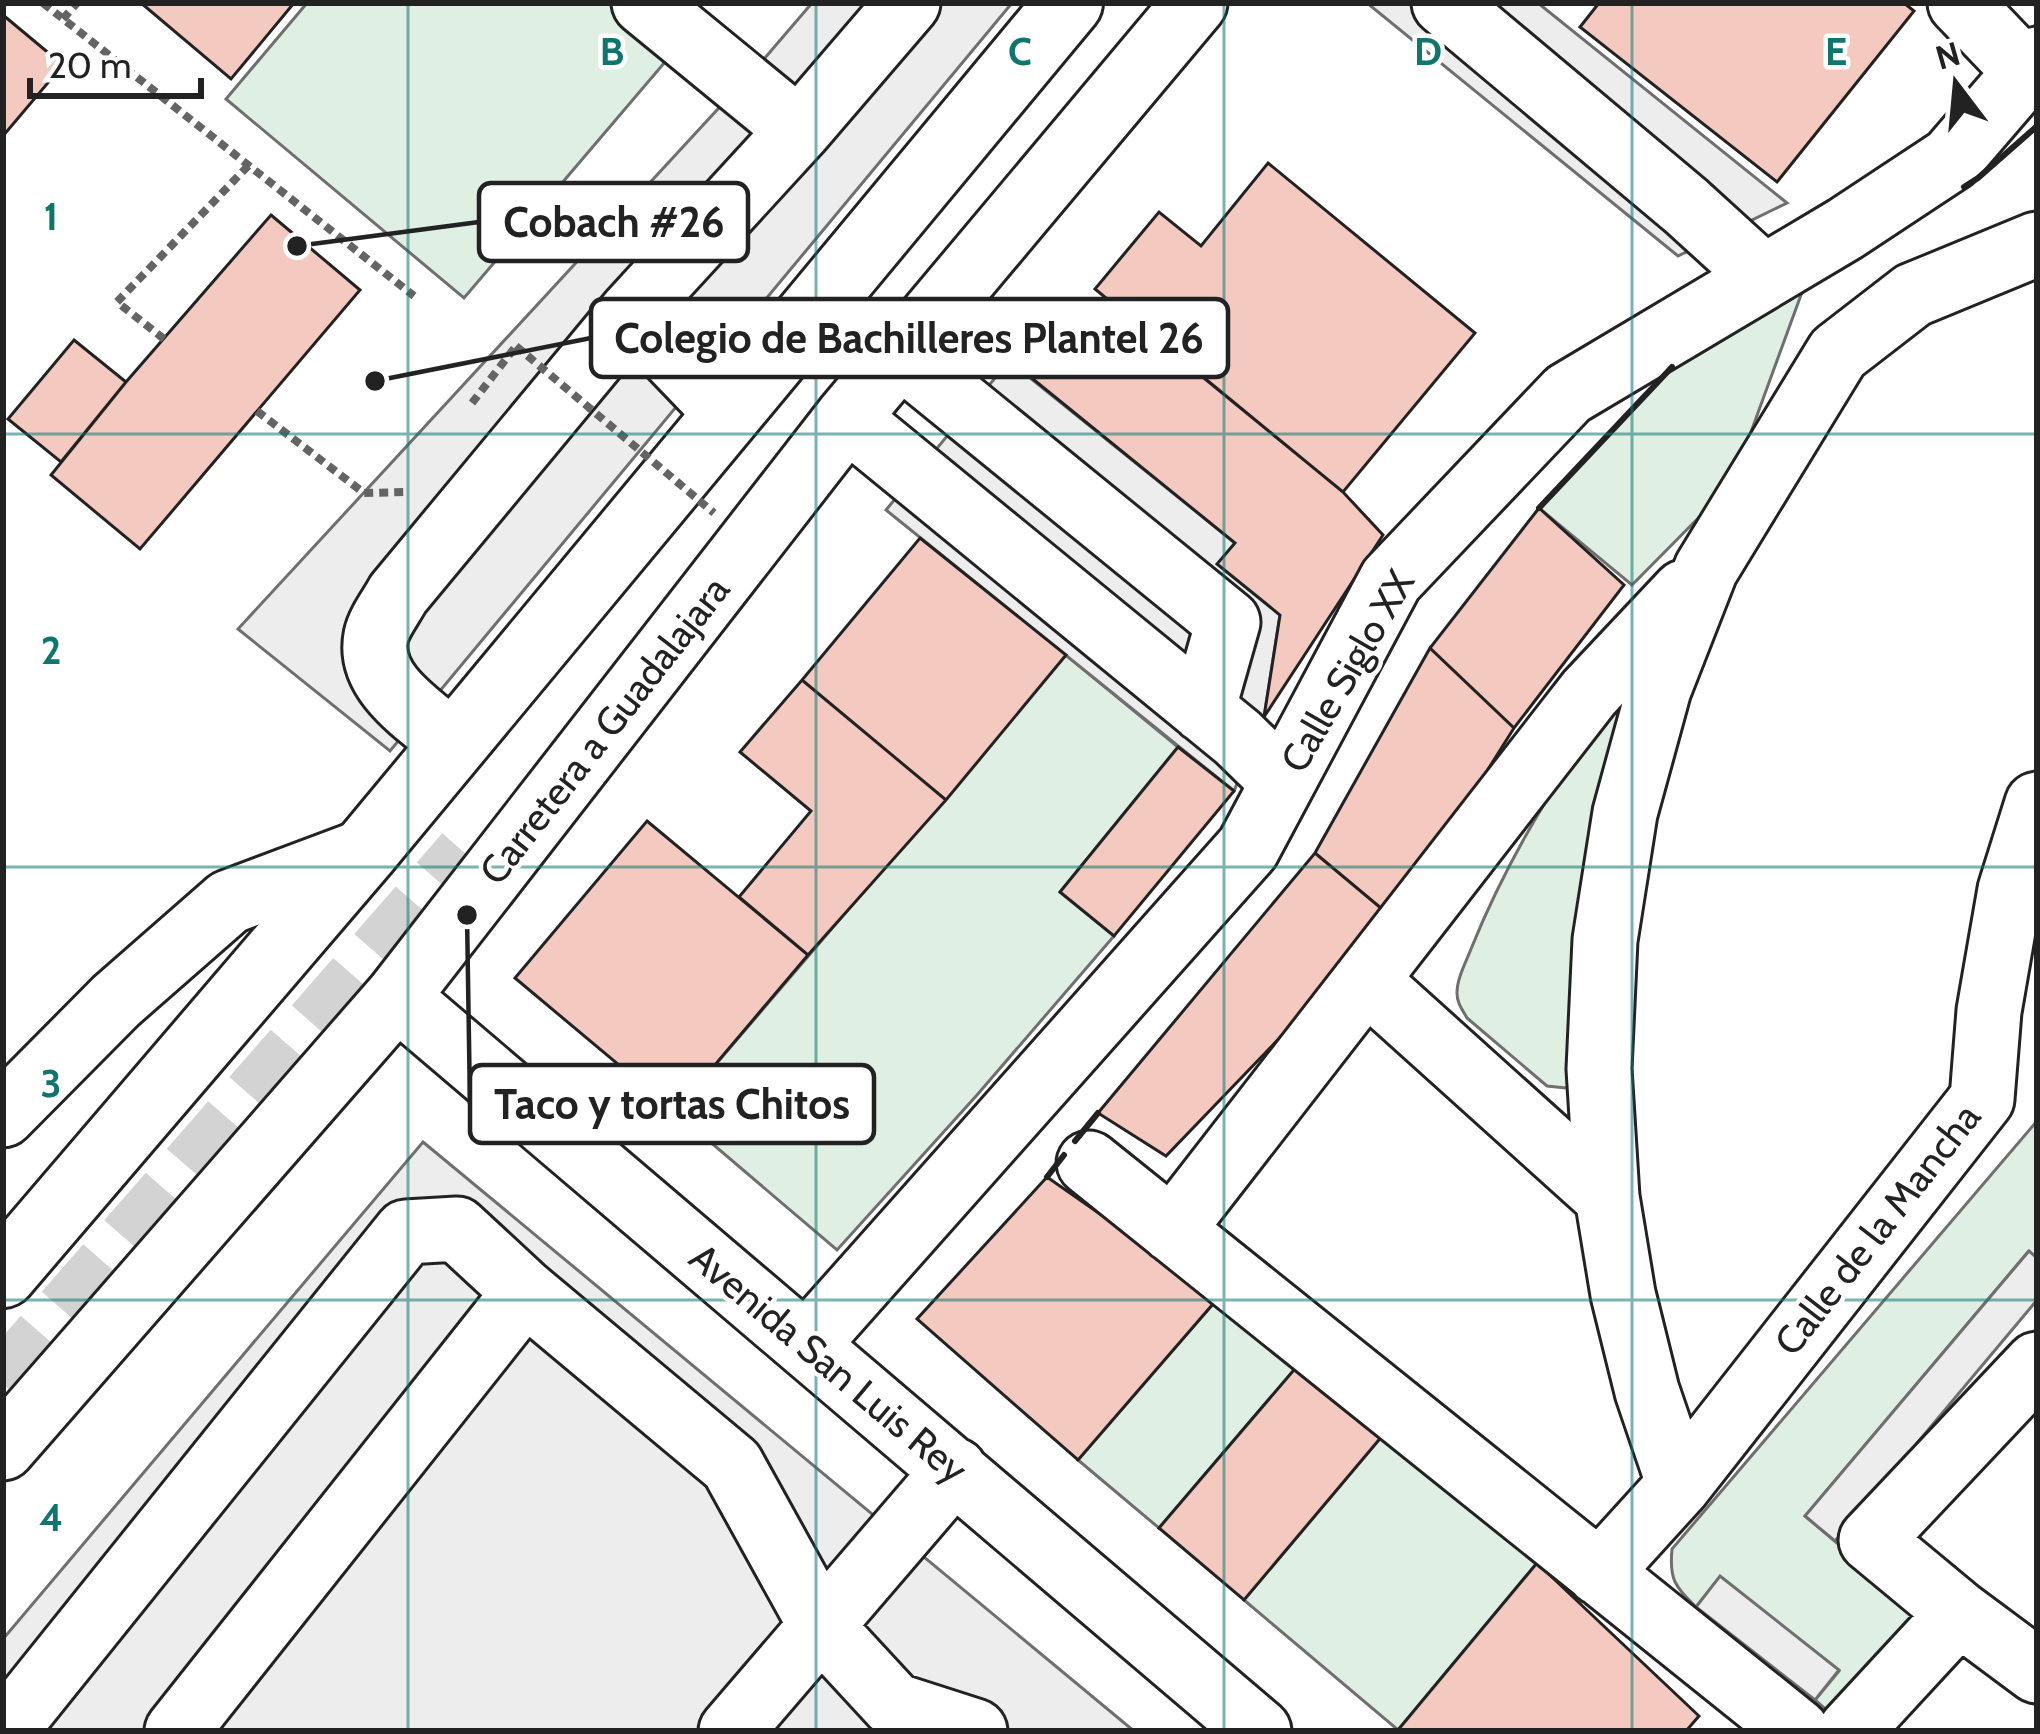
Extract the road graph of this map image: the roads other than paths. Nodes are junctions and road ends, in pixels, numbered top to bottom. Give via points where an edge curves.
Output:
1 (644, 3) edge
2 (908, 3) edge
3 (1069, 3) edge
4 (1195, 3) edge
5 (1444, 3) edge
6 (1960, 3) edge
7 (2032, 66) edge
8 (799, 130) junction
9 (2037, 244) edge
10 (1764, 277) junction
11 (631, 313) junction
12 (899, 354) junction
13 (728, 414) junction
14 (847, 418) junction
15 (1018, 451) junction
16 (968, 518) junction
17 (1706, 569) junction
18 (1204, 710) junction
19 (454, 744) junction
20 (582, 759) junction
21 (1283, 782) junction
22 (2037, 804) edge
23 (365, 851) junction
24 (466, 854) tunnel mouth
25 (1366, 980) junction
26 (397, 997) junction
27 (3, 1114) edge
28 (1088, 1163) dead end
29 (1607, 1197) junction
30 (1172, 1230) junction
31 (3, 1274) edge
32 (525, 1292) junction
33 (807, 1344) junction
34 (2037, 1364) edge
35 (3, 1448) edge
36 (955, 1470) junction
37 (1678, 1485) junction
38 (1599, 1573) junction
39 (1959, 1613) junction
40 (821, 1626) junction
41 (2037, 1671) edge
42 (5, 1731) edge
43 (177, 1731) edge
44 (731, 1731) edge
45 (975, 1731) edge
46 (1259, 1731) edge
47 (1797, 1731) edge
48 (1850, 1731) edge

1 - 8 street
2 - 8 street
3 - 13 highway
4 - 12 street, Carretera a Guadalajara
5 - 10 street
6 - 7 street
7 - 10 street, Calle Siglo XX via 1951,159
8 - 11 street
9 - 17 street via 1913,295 1838,353
10 - 21 street, Calle Siglo XX via 1568,394 1391,580
11 - 13 street
11 - 19 street via 398,594 376,634 376,667 387,686
12 - 14 street, Carretera a Guadalajara
12 - 15 street
13 - 19 highway
14 - 16 street
14 - 20 street, Carretera a Guadalajara
15 - 16 street
15 - 18 street via 1228,622
16 - 18 street
17 - 25 street via 1589,693
17 - 29 street via 1659,689 1618,855 1599,1069
18 - 21 street
19 - 23 highway
20 - 24 street
20 - 26 street, Carretera a Guadalajara
21 - 33 street, Calle Siglo XX via 1248,848
22 - 37 street, Calle de la Mancha via 2010,890 1982,1099
23 - 27 street via 229,902
23 - 31 highway
25 - 29 street
25 - 30 street
26 - 33 street, Avenida San Luis Rey
26 - 35 street, Carretera a Guadalajara
28 - 30 street
29 - 37 street via 1623,1294
30 - 38 street
32 - 40 street via 732,1465
32 - 42 street via 458,1229 406,1232
32 - 43 street
33 - 36 street, Avenida San Luis Rey
34 - 39 street via 1871,1540
36 - 40 street
36 - 46 street, Avenida San Luis Rey
37 - 38 street, Calle de la Mancha
38 - 47 street
39 - 41 street
39 - 48 street
40 - 44 street
40 - 45 street via 894,1705

